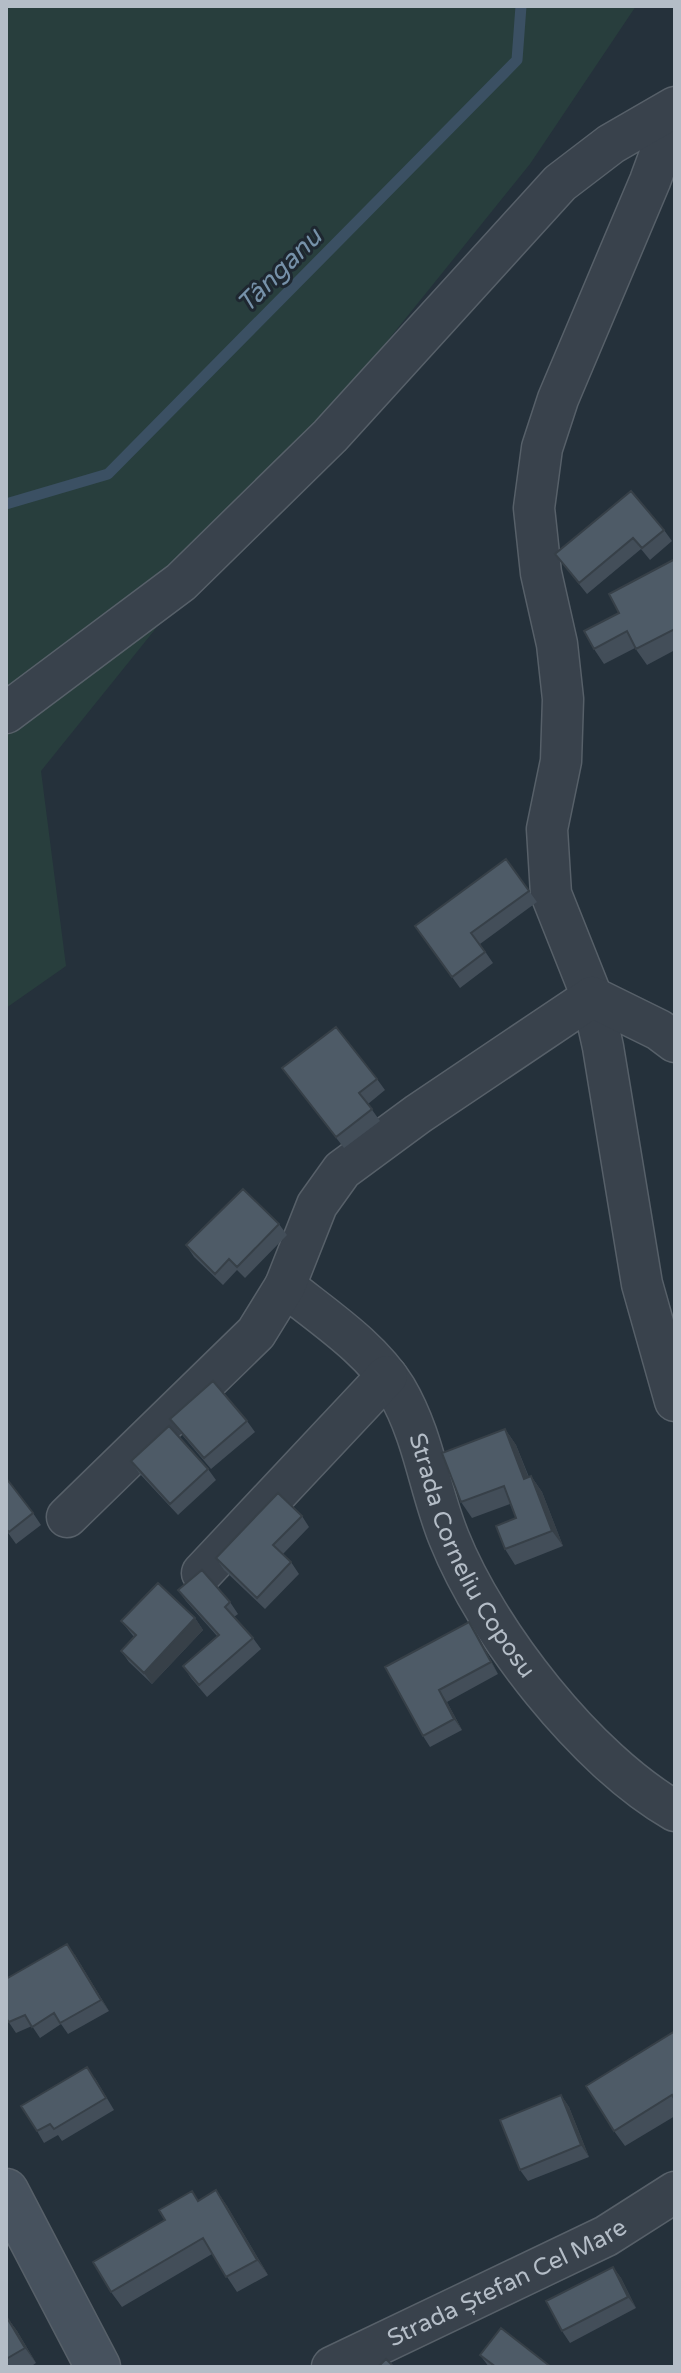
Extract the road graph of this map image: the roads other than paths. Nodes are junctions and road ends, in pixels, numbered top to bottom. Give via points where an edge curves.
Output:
1 (675, 110) edge
2 (6, 713) edge
3 (592, 997) junction
4 (675, 1042) edge
5 (285, 1286) junction
6 (387, 1376) junction
7 (675, 1401) edge
8 (67, 1517) dead end
9 (202, 1573) edge
10 (675, 1811) edge
11 (6, 2191) edge
12 (675, 2192) edge
13 (98, 2367) edge
14 (332, 2367) edge

1 - 2 street via 611,144 560,183 330,436 181,582
1 - 3 street via 558,399 542,448 534,508 563,699 561,761 547,829 551,894
3 - 4 street
3 - 5 street via 342,1170 317,1205
3 - 7 street via 642,1284
5 - 6 street, Strada Corneliu Coposu
5 - 8 street via 256,1333
6 - 9 street
6 - 10 street, Strada Corneliu Coposu via 425,1454 449,1538 484,1607 554,1708 648,1795
11 - 13 main road
12 - 14 street, Strada Ștefan Cel Mare via 606,2236

